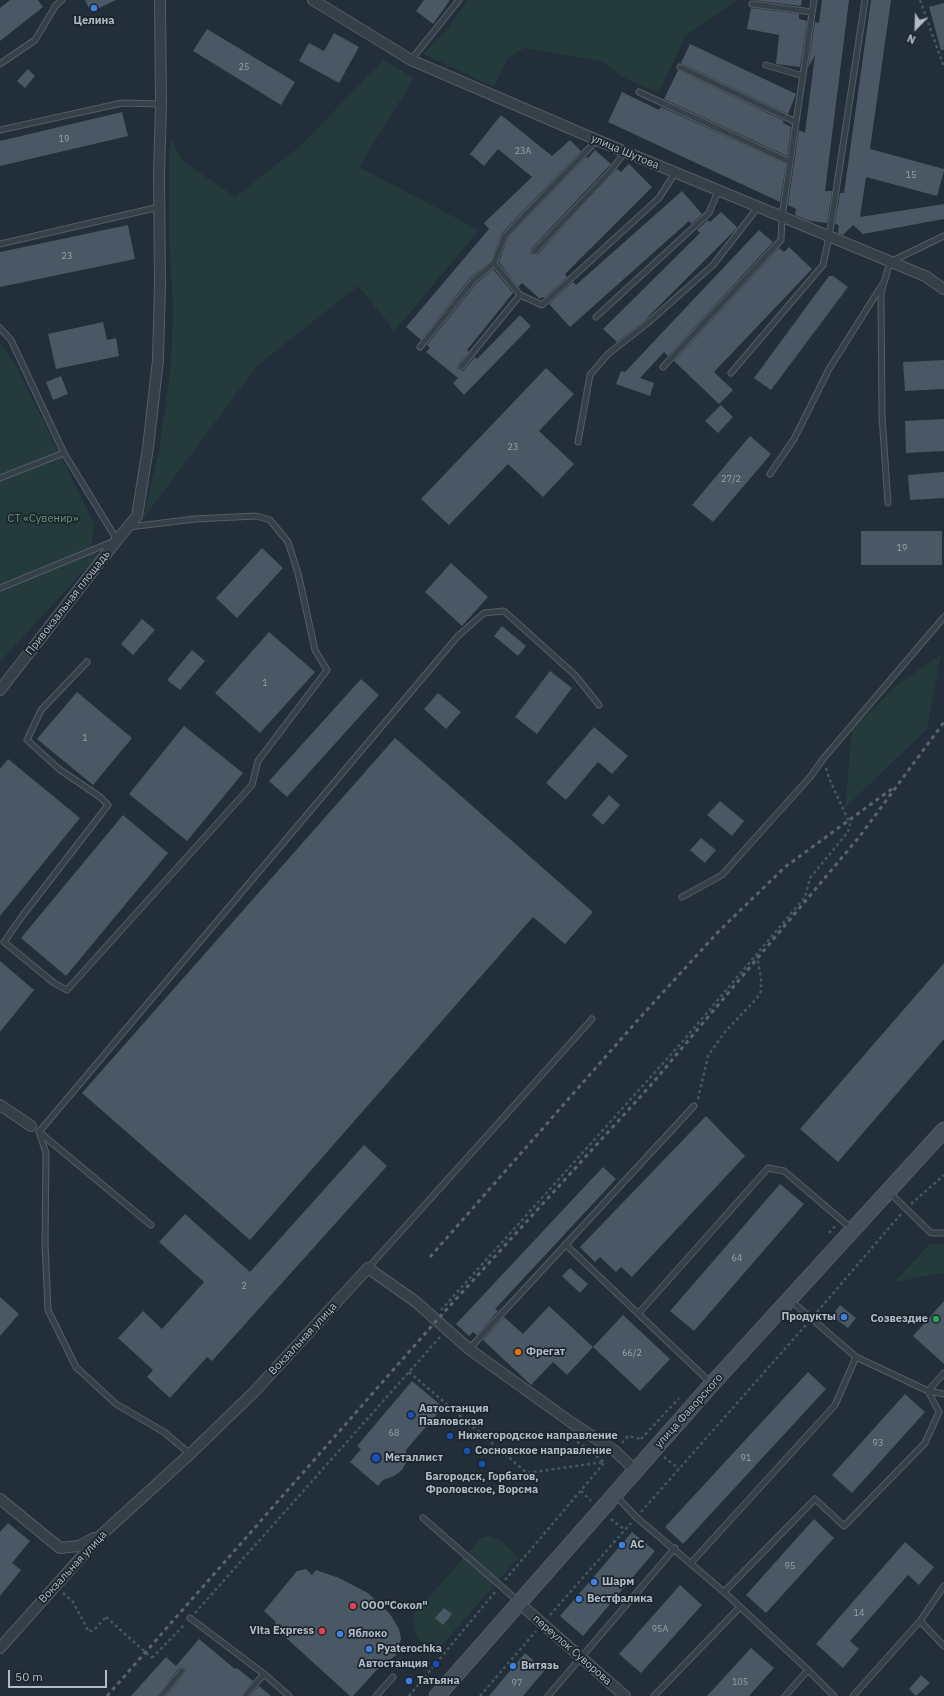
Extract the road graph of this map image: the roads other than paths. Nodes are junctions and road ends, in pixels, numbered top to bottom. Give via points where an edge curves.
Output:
1 (62, 0) edge
2 (160, 0) edge
3 (313, 0) edge
4 (459, 0) edge
5 (814, 0) edge
6 (865, 0) edge
7 (752, 4) dead end
8 (812, 12) junction
9 (412, 60) junction
10 (0, 64) edge
11 (766, 65) dead end
12 (680, 67) dead end
13 (803, 76) junction
14 (638, 92) dead end
15 (161, 104) junction
16 (796, 122) junction
17 (0, 130) edge
18 (597, 140) junction
19 (625, 152) junction
20 (790, 162) junction
21 (675, 173) junction
22 (718, 191) junction
23 (159, 207) junction
24 (758, 207) junction
25 (782, 217) junction
26 (944, 236) edge
27 (829, 237) junction
28 (0, 244) edge
29 (534, 252) dead end
30 (890, 262) junction
31 (494, 263) junction
32 (885, 279) junction
33 (944, 289) edge
34 (520, 295) junction
35 (596, 317) dead end
36 (0, 328) edge
37 (420, 347) dead end
38 (461, 367) dead end
39 (663, 367) dead end
40 (731, 372) dead end
41 (578, 442) dead end
42 (64, 453) junction
43 (770, 474) dead end
44 (0, 478) edge
45 (888, 502) dead end
46 (128, 527) junction
47 (117, 540) junction
48 (0, 588) edge
49 (944, 617) edge
50 (87, 662) dead end
51 (0, 690) edge
52 (599, 705) dead end
53 (682, 897) dead end
54 (592, 1019) dead end
55 (0, 1105) edge
56 (694, 1106) road end
57 (35, 1129) junction
58 (944, 1130) edge
59 (887, 1190) junction
60 (151, 1225) dead end
61 (853, 1229) junction
62 (944, 1234) edge
63 (566, 1244) junction
64 (368, 1268) junction
65 (790, 1299) junction
66 (638, 1314) junction
67 (469, 1349) junction
68 (856, 1357) junction
69 (944, 1373) edge
70 (712, 1384) junction
71 (928, 1391) junction
72 (944, 1394) edge
73 (190, 1454) junction
74 (636, 1470) junction
75 (616, 1496) junction
76 (0, 1499) edge
77 (423, 1518) dead end
78 (100, 1536) junction
79 (674, 1548) junction
80 (691, 1563) junction
81 (944, 1586) edge
82 (724, 1592) junction
83 (519, 1603) junction
84 (740, 1607) junction
85 (190, 1618) road end
86 (920, 1621) junction
87 (944, 1646) edge
88 (0, 1648) edge
89 (581, 1657) junction
90 (808, 1670) junction
91 (182, 1671) dead end
92 (264, 1674) junction
93 (393, 1677) dead end
94 (161, 1696) edge
95 (245, 1696) edge
96 (290, 1696) edge
97 (376, 1696) edge
98 (437, 1696) edge
99 (548, 1696) edge
100 (625, 1696) edge
101 (654, 1696) edge
102 (784, 1696) edge
103 (834, 1696) edge
104 (853, 1696) edge

1 - 10 lane via 56,5 35,40
2 - 15 street
3 - 9 street, улица Шутова
4 - 9 lane
5 - 8 lane
6 - 27 lane
7 - 8 lane
8 - 13 lane
9 - 18 street, улица Шутова
11 - 13 lane
12 - 16 lane
13 - 16 lane
14 - 20 lane
15 - 17 lane via 122,103
15 - 23 street
16 - 20 lane
18 - 19 street, улица Шутова
18 - 31 lane via 505,236
19 - 21 street, улица Шутова
19 - 29 lane via 609,174
20 - 25 lane
21 - 22 street, улица Шутова
21 - 34 lane via 659,198 542,305
22 - 24 street, улица Шутова
22 - 35 lane via 709,213
23 - 28 lane
23 - 46 street, Привокзальная площадь via 158,360 137,516
24 - 25 street, улица Шутова
24 - 41 lane via 713,265 608,354 590,375
25 - 27 street, улица Шутова
25 - 39 lane via 781,240
26 - 30 lane
27 - 30 street, улица Шутова
27 - 40 lane via 823,265
30 - 32 lane
30 - 33 street, улица Шутова via 924,276
31 - 34 lane
31 - 37 lane via 474,280
32 - 43 lane via 829,369 794,439
32 - 45 lane via 882,293 882,416
34 - 38 lane
36 - 42 lane via 11,340
42 - 44 lane
42 - 47 lane
46 - 47 street, Привокзальная площадь
46 - 50 lane via 195,519 256,516 270,520 288,542 298,573 315,650 327,670 258,761 252,785 67,990 54,983 4,942 108,805 59,769 27,740 41,710
47 - 48 lane
47 - 51 street, Привокзальная площадь
49 - 53 lane via 811,776 722,875
52 - 57 lane via 575,675 504,611 484,613 458,636
54 - 64 lane
55 - 57 street
56 - 63 lane
57 - 60 lane
57 - 73 lane via 46,1154 45,1244 48,1310 76,1367 116,1404 164,1432
58 - 59 street, улица Фаворского
59 - 61 street, улица Фаворского
59 - 62 lane via 930,1233
61 - 65 street, улица Фаворского
61 - 66 lane via 784,1170 768,1168
63 - 66 lane
63 - 67 lane
64 - 67 street via 434,1318
64 - 73 street, Вокзальная улица via 254,1392
65 - 68 lane
65 - 70 street, улица Фаворского
66 - 70 lane
67 - 74 street via 614,1451
68 - 71 lane
68 - 80 lane via 835,1405
69 - 71 lane
70 - 74 street, улица Фаворского
71 - 72 lane
71 - 82 lane via 940,1412 925,1443 844,1526 815,1499
73 - 78 street, Вокзальная улица
74 - 75 street, улица Фаворского
75 - 79 lane via 636,1517
75 - 83 street, улица Фаворского
76 - 78 street via 60,1548 79,1546
77 - 83 lane
78 - 88 street, Вокзальная улица
79 - 80 lane
79 - 89 lane
80 - 82 lane
81 - 86 lane
82 - 84 lane
83 - 89 street, переулок Суворова
83 - 98 street, улица Фаворского
84 - 90 lane
84 - 101 lane
85 - 92 lane
86 - 87 lane
86 - 104 lane
89 - 99 lane
89 - 100 street, переулок Суворова
90 - 102 lane
90 - 103 lane
91 - 94 lane
92 - 95 lane
92 - 96 lane
93 - 97 lane

